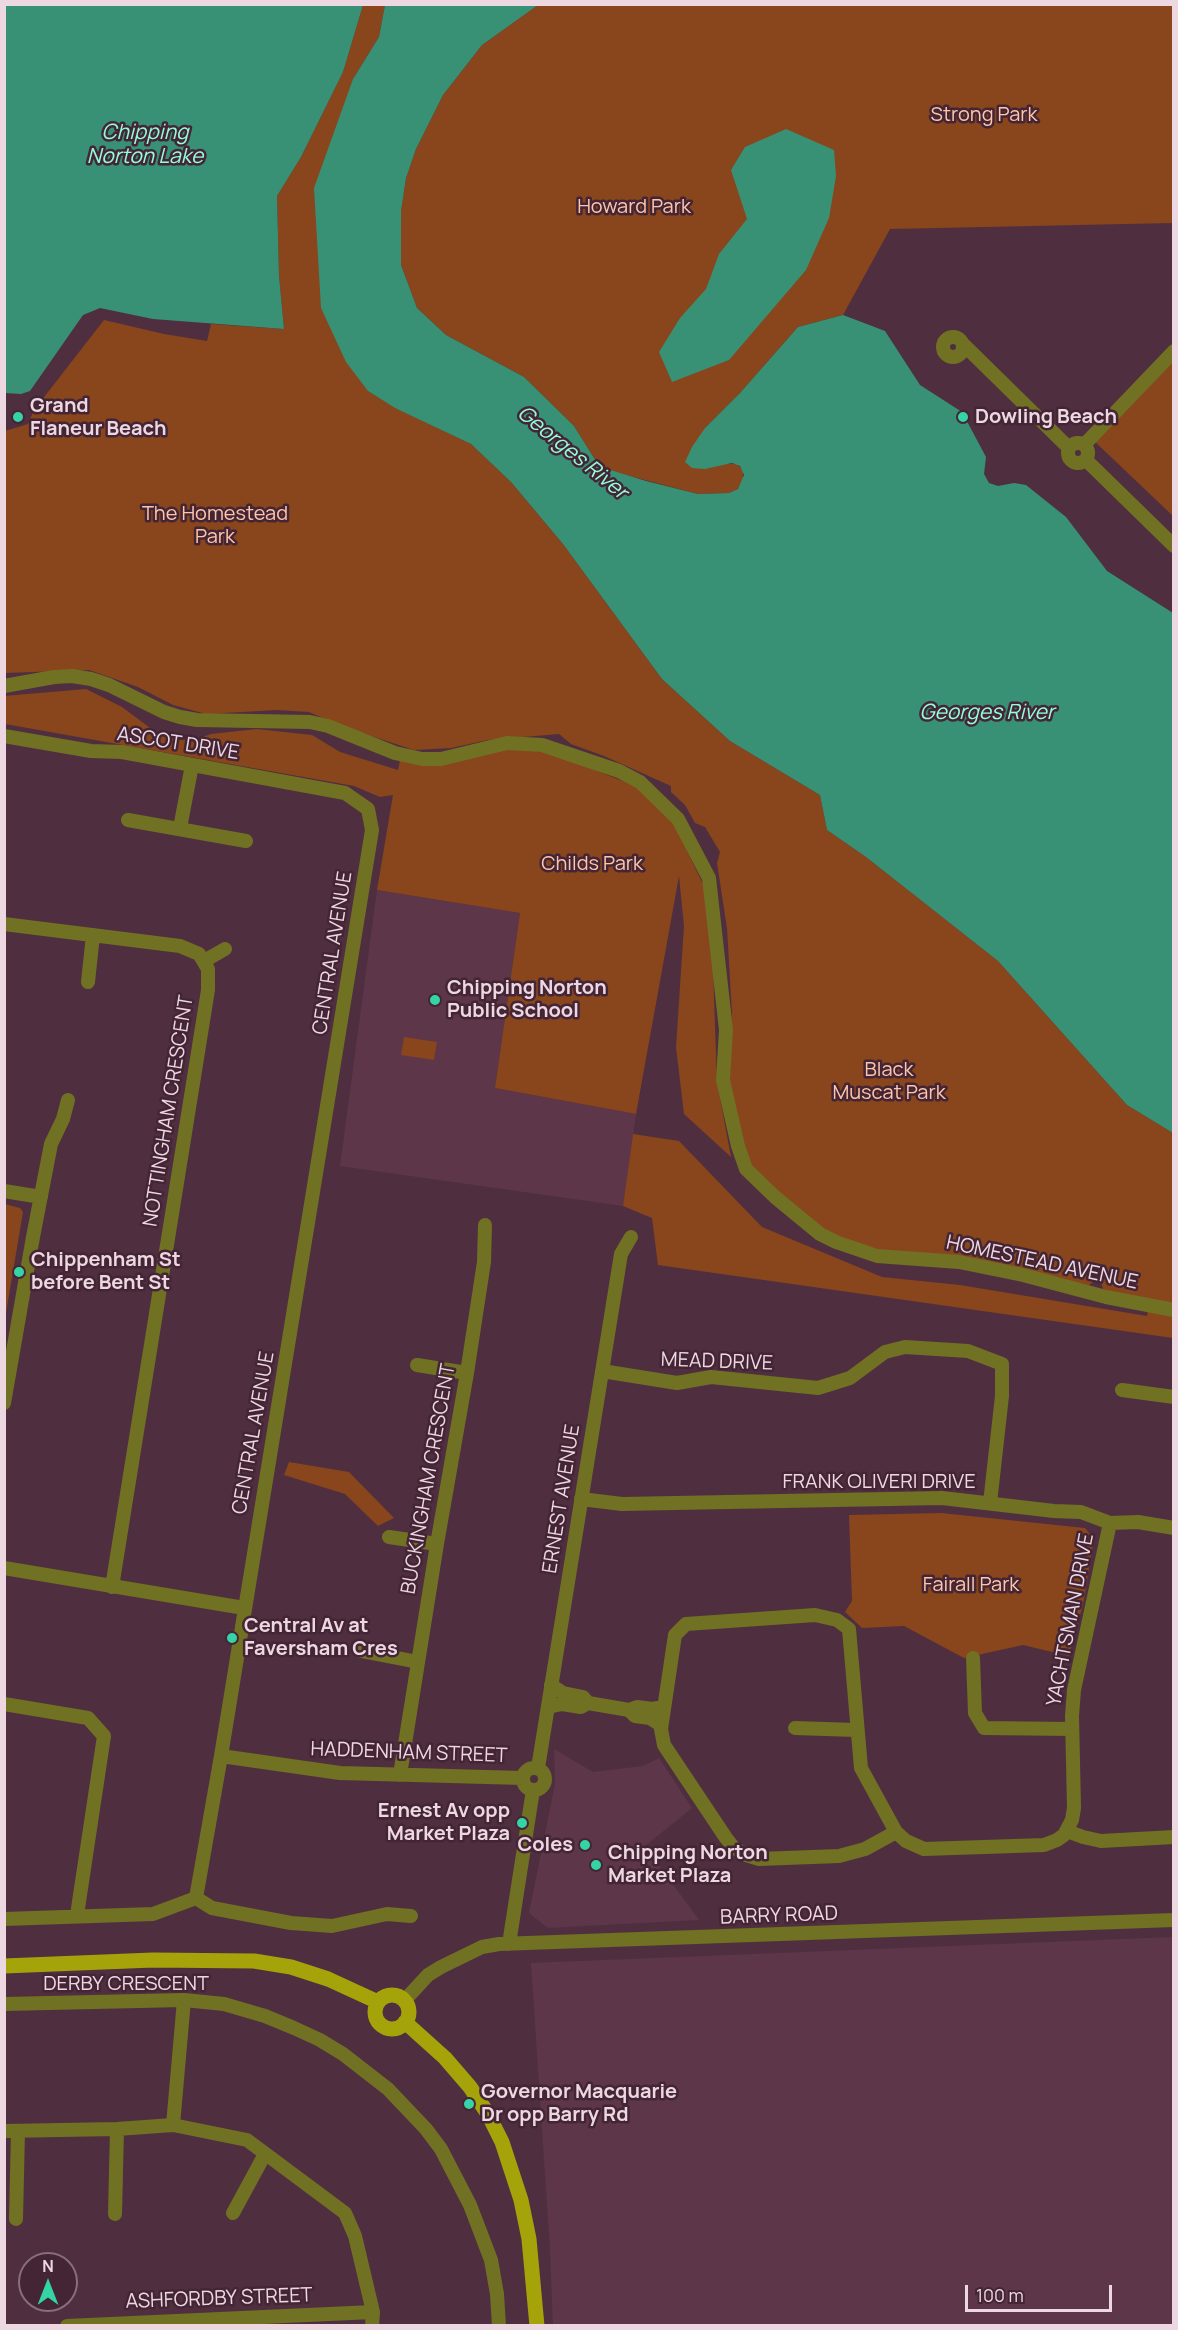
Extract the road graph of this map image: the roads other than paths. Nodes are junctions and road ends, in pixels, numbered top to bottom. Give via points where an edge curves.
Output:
1 (963, 344) dead end
2 (1173, 351) edge
3 (1084, 445) junction
4 (1069, 448) junction
5 (1086, 460) junction
6 (1173, 546) edge
7 (4, 686) edge
8 (4, 736) edge
9 (192, 765) junction
10 (345, 793) joint
11 (128, 820) dead end
12 (180, 828) junction
13 (246, 841) dead end
14 (4, 924) edge
15 (93, 935) junction
16 (225, 949) dead end
17 (204, 961) junction
18 (88, 982) dead end
19 (68, 1100) dead end
20 (4, 1191) edge
21 (42, 1197) junction
22 (485, 1225) dead end
23 (630, 1238) dead end
24 (1173, 1310) edge
25 (417, 1365) dead end
26 (602, 1371) junction
27 (467, 1373) junction
28 (1122, 1390) dead end
29 (1173, 1397) edge
30 (4, 1403) edge
31 (581, 1499) junction
32 (990, 1503) junction
33 (1110, 1523) junction
34 (1173, 1528) edge
35 (389, 1537) dead end
36 (437, 1544) junction
37 (4, 1568) edge
38 (112, 1587) junction
39 (244, 1608) junction
40 (361, 1651) dead end
41 (973, 1658) dead end
42 (418, 1662) junction
43 (551, 1685) junction
44 (588, 1703) junction
45 (4, 1704) edge
46 (548, 1707) junction
47 (664, 1707) junction
48 (629, 1710) junction
49 (661, 1725) junction
50 (795, 1728) dead end
51 (1072, 1729) junction
52 (856, 1730) junction
53 (222, 1756) junction
54 (538, 1768) junction
55 (400, 1775) junction
56 (523, 1778) junction
57 (533, 1790) junction
58 (1068, 1831) junction
59 (896, 1832) junction
60 (1173, 1837) edge
61 (196, 1898) junction
62 (77, 1915) junction
63 (411, 1916) dead end
64 (4, 1919) edge
65 (1173, 1920) edge
66 (509, 1944) junction
67 (4, 1966) edge
68 (184, 2000) junction
69 (404, 2001) junction
70 (378, 2002) junction
71 (4, 2004) edge
72 (405, 2022) junction
73 (173, 2125) junction
74 (117, 2129) junction
75 (11, 2131) edge
76 (266, 2154) junction
77 (233, 2213) dead end
78 (115, 2214) dead end
79 (16, 2219) dead end
80 (372, 2319) edge
81 (67, 2325) edge
82 (500, 2325) edge
83 (537, 2325) edge

1 - 4 street
2 - 3 street
3 - 4 street
3 - 5 street via 1088,451
4 - 5 street via 1071,460 1077,464
5 - 6 street
7 - 24 street, HOMESTEAD AVENUE via 54,677 91,679 180,717 310,722 422,759 441,759 507,743 542,745 640,782 678,819 709,878 726,1030 723,1080 746,1169 820,1234 877,1256 959,1263
8 - 9 street, ASCOT DRIVE
9 - 10 street, ASCOT DRIVE
9 - 12 street
10 - 39 street, CENTRAL AVENUE via 368,809 372,830
11 - 12 street
12 - 13 street
14 - 15 street
15 - 17 street via 180,946 199,954
15 - 18 street
16 - 17 street
17 - 38 street, NOTTINGHAM CRESCENT via 208,990
19 - 21 street via 51,1144
20 - 21 street
21 - 30 street
22 - 27 street, BUCKINGHAM CRESCENT
23 - 26 street, ERNEST AVENUE via 621,1254
25 - 27 street
26 - 31 street, ERNEST AVENUE
26 - 32 street, MEAD DRIVE via 676,1383 711,1377 818,1388 850,1378 885,1352 905,1347 968,1351 1002,1364
27 - 36 street, BUCKINGHAM CRESCENT
28 - 29 street
31 - 32 street, FRANK OLIVERI DRIVE via 622,1504 942,1498
31 - 43 street, ERNEST AVENUE
32 - 33 street, FRANK OLIVERI DRIVE via 1081,1512
33 - 34 street, FRANK OLIVERI DRIVE via 1138,1521
33 - 51 street, YACHTSMAN DRIVE via 1074,1690
35 - 36 street
36 - 42 street, BUCKINGHAM CRESCENT
37 - 38 street
38 - 39 street
39 - 53 street, CENTRAL AVENUE
40 - 42 street
41 - 51 street via 975,1713 984,1728
42 - 55 street, BUCKINGHAM CRESCENT
43 - 44 street via 564,1694 583,1697
43 - 46 street, ERNEST AVENUE
44 - 46 street via 581,1707
44 - 48 street
45 - 62 street via 88,1718 104,1736
46 - 54 street, ERNEST AVENUE
47 - 48 street
47 - 49 street
47 - 52 street via 675,1635 686,1624 815,1615 837,1620 849,1629
48 - 49 street
49 - 59 street via 664,1745 726,1838 746,1855 759,1859 839,1856 865,1849
50 - 52 street
51 - 58 street, YACHTSMAN DRIVE via 1074,1808
52 - 59 street via 861,1768
53 - 55 street, HADDENHAM STREET via 322,1772
53 - 61 street, CENTRAL AVENUE
54 - 56 street via 528,1770
54 - 57 street via 545,1779 543,1786
55 - 56 street, HADDENHAM STREET
56 - 57 street
57 - 66 street
58 - 59 street via 1044,1845 924,1849
58 - 60 street via 1101,1841
61 - 62 street via 153,1914
61 - 63 street via 212,1908 291,1923 332,1926 387,1914
62 - 64 street
65 - 66 street, BARRY ROAD
66 - 69 street, BARRY ROAD via 482,1947 452,1960 428,1975
67 - 70 main road via 153,1960 254,1961 328,1979
68 - 71 street, DERBY CRESCENT
68 - 73 street
68 - 82 street, DERBY CRESCENT via 245,2009 320,2040 365,2070 394,2096 441,2149 470,2205 491,2260
69 - 70 main road via 391,1995
69 - 72 main road via 409,2011
70 - 72 main road via 375,2014 380,2024 390,2029
72 - 83 main road via 470,2087 502,2142 529,2239
73 - 74 street
73 - 76 street via 247,2140
74 - 75 street
74 - 78 street
75 - 79 street
76 - 77 street
76 - 80 street via 345,2213 355,2236
80 - 81 street, ASHFORDBY STREET

